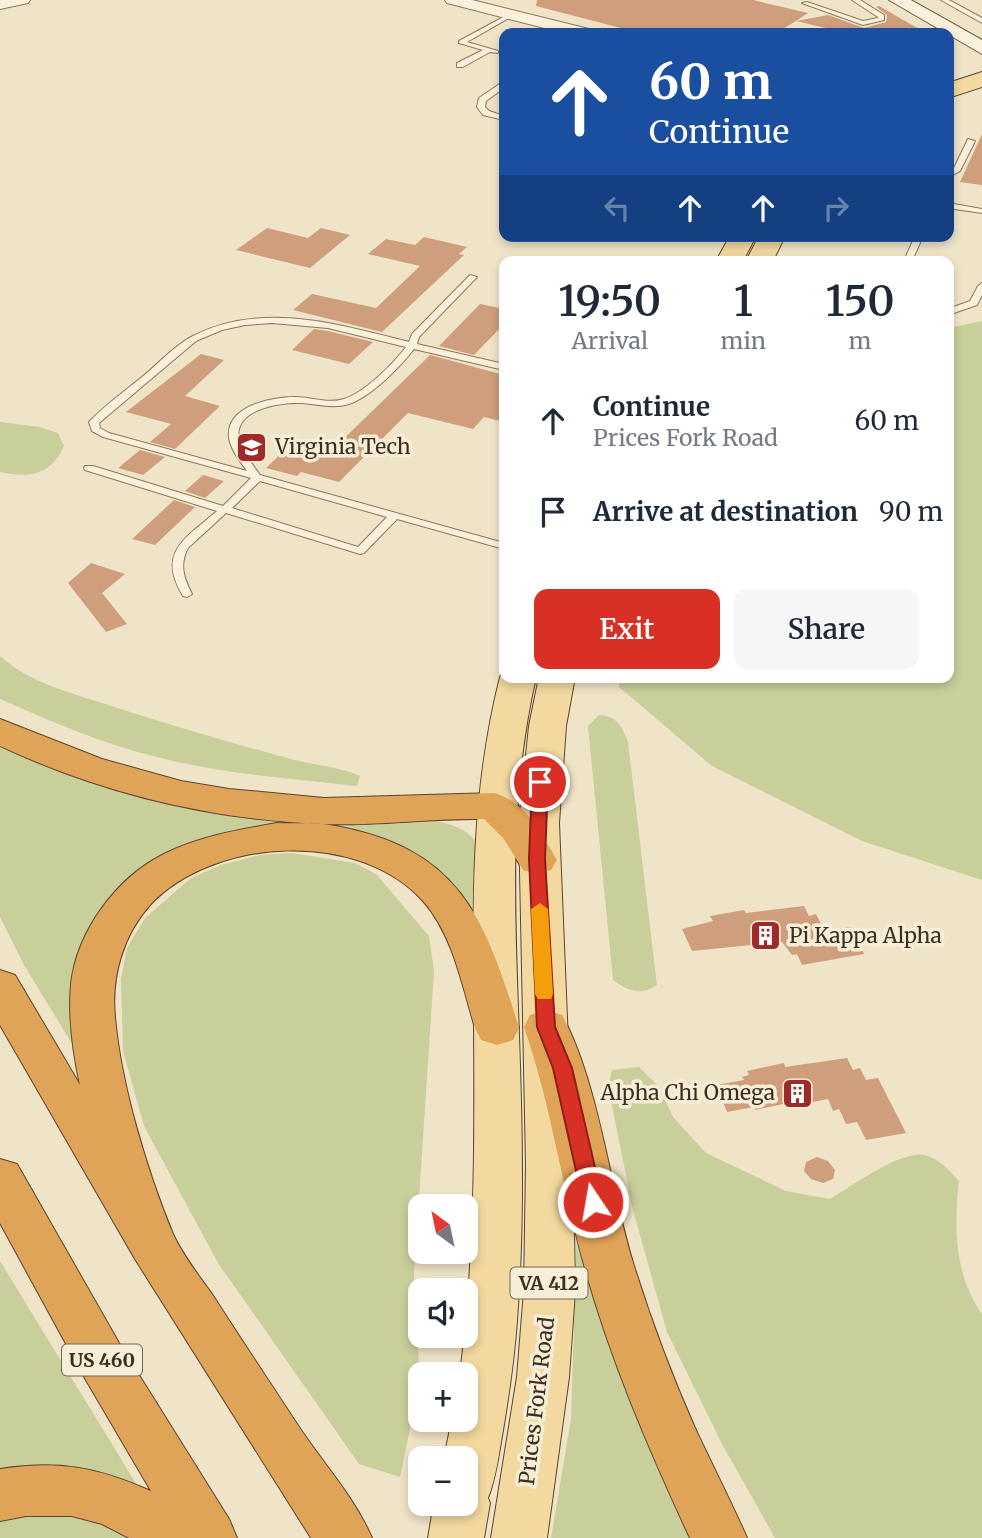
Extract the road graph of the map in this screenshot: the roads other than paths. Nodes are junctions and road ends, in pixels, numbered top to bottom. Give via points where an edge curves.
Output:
1 (22, 0) edge
2 (453, 0) edge
3 (855, 0) edge
4 (898, 0) edge
5 (923, 0) edge
6 (960, 0) edge
7 (804, 2) edge
8 (947, 2) edge
9 (0, 4) edge
10 (511, 15) junction
11 (982, 21) edge
12 (563, 28) edge
13 (948, 28) edge
14 (954, 31) edge
15 (982, 33) edge
16 (982, 47) edge
17 (493, 51) joint
18 (460, 65) dead end
19 (982, 66) edge
20 (954, 74) edge
21 (982, 79) edge
22 (499, 88) edge
23 (954, 88) edge
24 (499, 117) edge
25 (971, 141) dead end
26 (954, 171) edge
27 (954, 206) edge
28 (982, 211) edge
29 (473, 278) dead end
30 (982, 286) edge
31 (954, 310) edge
32 (413, 346) junction
33 (499, 367) edge
34 (89, 468) dead end
35 (256, 477) junction
36 (223, 511) junction
37 (394, 516) junction
38 (499, 545) edge
39 (187, 594) dead end
40 (517, 683) edge
41 (556, 683) edge
42 (0, 731) edge
43 (494, 806) junction
44 (537, 859) junction
45 (0, 986) edge
46 (546, 1027) junction
47 (496, 1028) junction
48 (0, 1178) edge
49 (152, 1244) junction
50 (473, 1446) edge
51 (0, 1495) edge
52 (460, 1516) edge
53 (176, 1538) edge
54 (209, 1538) edge
55 (344, 1538) edge
56 (456, 1538) edge
57 (519, 1538) edge
58 (719, 1538) edge

1 - 9 street
2 - 10 street
3 - 7 lane via 882,16 881,20 863,23
4 - 13 main road
5 - 15 main road
6 - 8 lane
8 - 11 lane
10 - 12 street
10 - 17 lane via 461,42
14 - 16 main road
17 - 18 lane
19 - 20 main road
21 - 23 main road
22 - 24 lane via 482,100 481,107
25 - 26 lane
27 - 28 lane
29 - 32 lane via 415,337
30 - 31 lane via 974,303
32 - 33 lane
32 - 35 lane via 373,384 341,403 279,400 244,415 235,425 233,438
32 - 35 lane via 305,322 231,324 193,340 94,422 94,429 106,435
34 - 36 lane
35 - 36 lane
35 - 37 lane
36 - 37 lane via 360,551
36 - 39 lane via 176,558 175,570
37 - 38 lane
40 - 43 main road, VA 412
41 - 44 main road, Prices Fork Road / VA 412 via 542,759
42 - 43 highway via 95,770 206,798 317,810
43 - 44 highway via 519,830
43 - 47 main road, VA 412
44 - 46 main road, Prices Fork Road / VA 412
45 - 49 highway
46 - 57 main road, Prices Fork Road / VA 412 via 548,1322
46 - 58 highway via 562,1068 615,1287 681,1460
47 - 49 highway via 461,922 422,876 396,858 365,845 291,837 208,850 175,865 144,885 119,911 100,947 93,982 93,1021 107,1100
47 - 50 main road, VA 412 via 495,1276
48 - 54 highway, US 460 via 101,1359
49 - 55 highway
51 - 53 highway via 28,1489 107,1497 144,1514
52 - 56 main road

